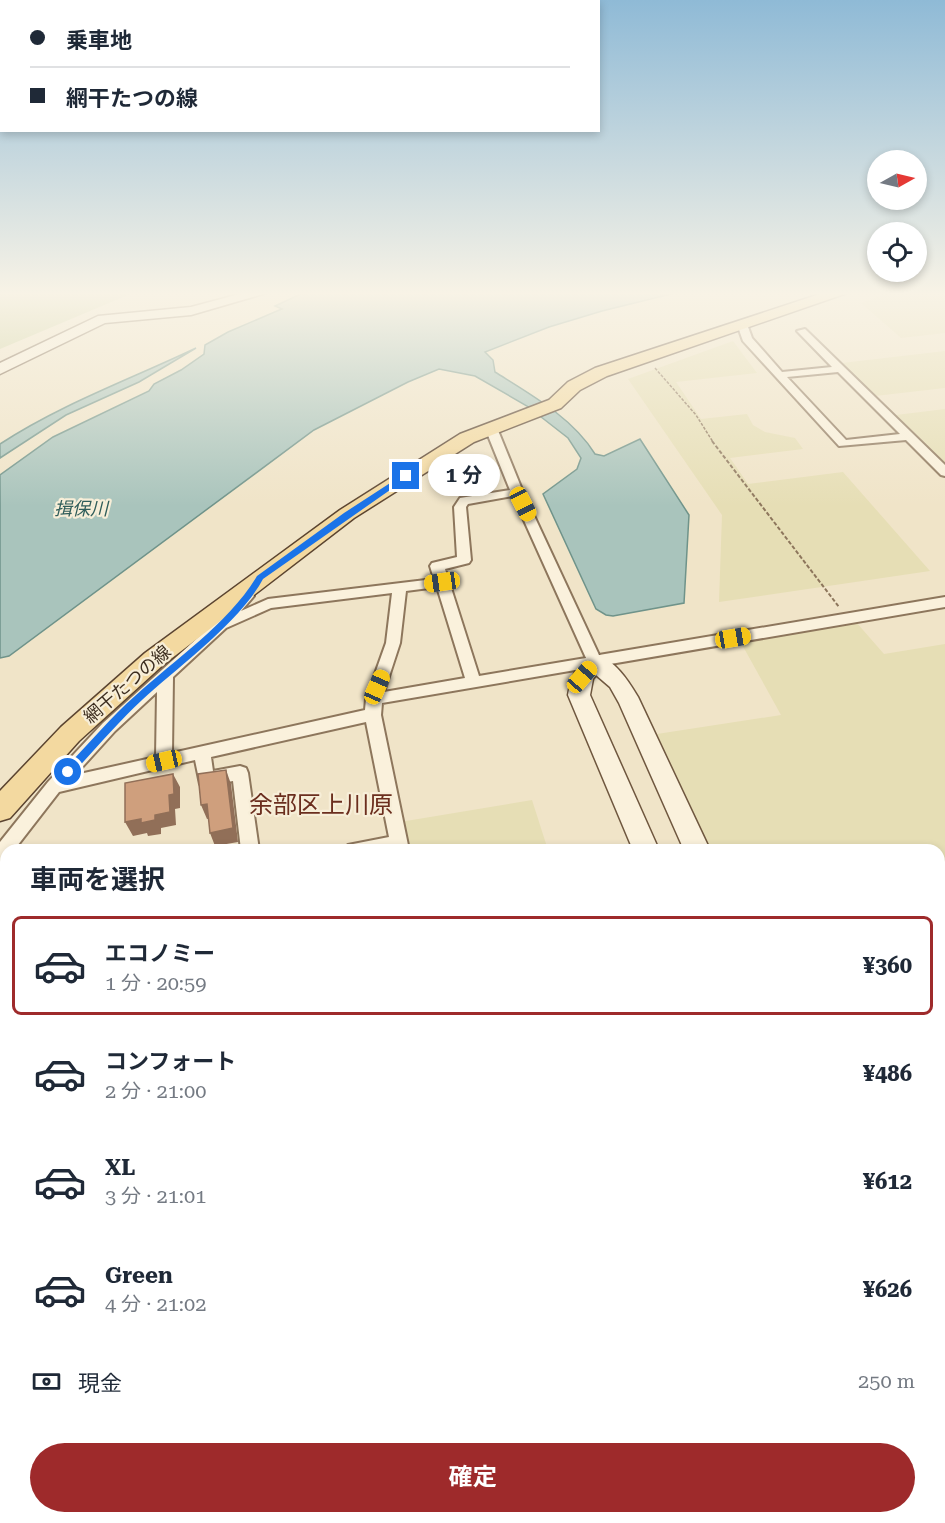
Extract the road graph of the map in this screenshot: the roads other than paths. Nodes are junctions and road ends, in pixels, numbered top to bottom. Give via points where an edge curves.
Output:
1 (625, 363) edge
2 (769, 363) edge
3 (834, 363) edge
4 (840, 369) junction
5 (780, 375) junction
6 (491, 428) junction
7 (909, 436) junction
8 (945, 472) edge
9 (517, 492) junction
10 (259, 578) junction
11 (442, 582) junction
12 (399, 588) junction
13 (945, 602) edge
14 (218, 627) junction
15 (596, 662) junction
16 (166, 673) junction
17 (473, 680) junction
18 (373, 707) junction
19 (202, 752) junction
20 (164, 761) junction
21 (54, 787) junction
22 (0, 810) edge
23 (9, 844) edge
24 (249, 844) edge
25 (398, 844) edge
26 (643, 844) edge
27 (694, 844) edge

1 - 6 main road, 網干たつの線 via 586,378 550,407
2 - 5 street
3 - 4 street
4 - 5 street
4 - 7 street
5 - 7 street via 843,444
6 - 9 street
6 - 10 main road, 網干たつの線 via 467,438 386,489
7 - 8 street
9 - 11 street via 464,501 460,507 464,560 437,566
9 - 15 street
10 - 14 street via 253,590
10 - 22 main road, 網干たつの線 via 145,666 70,734
11 - 12 street
11 - 17 street
12 - 14 street via 268,604
12 - 18 street via 393,643
13 - 15 street
14 - 16 street
15 - 17 street
15 - 26 street via 582,677 579,695
15 - 27 street via 618,682 630,703
16 - 20 street
16 - 21 street
17 - 18 street
18 - 19 street
18 - 25 street
19 - 20 street
19 - 24 street via 206,779 240,773
20 - 21 street
21 - 23 street

